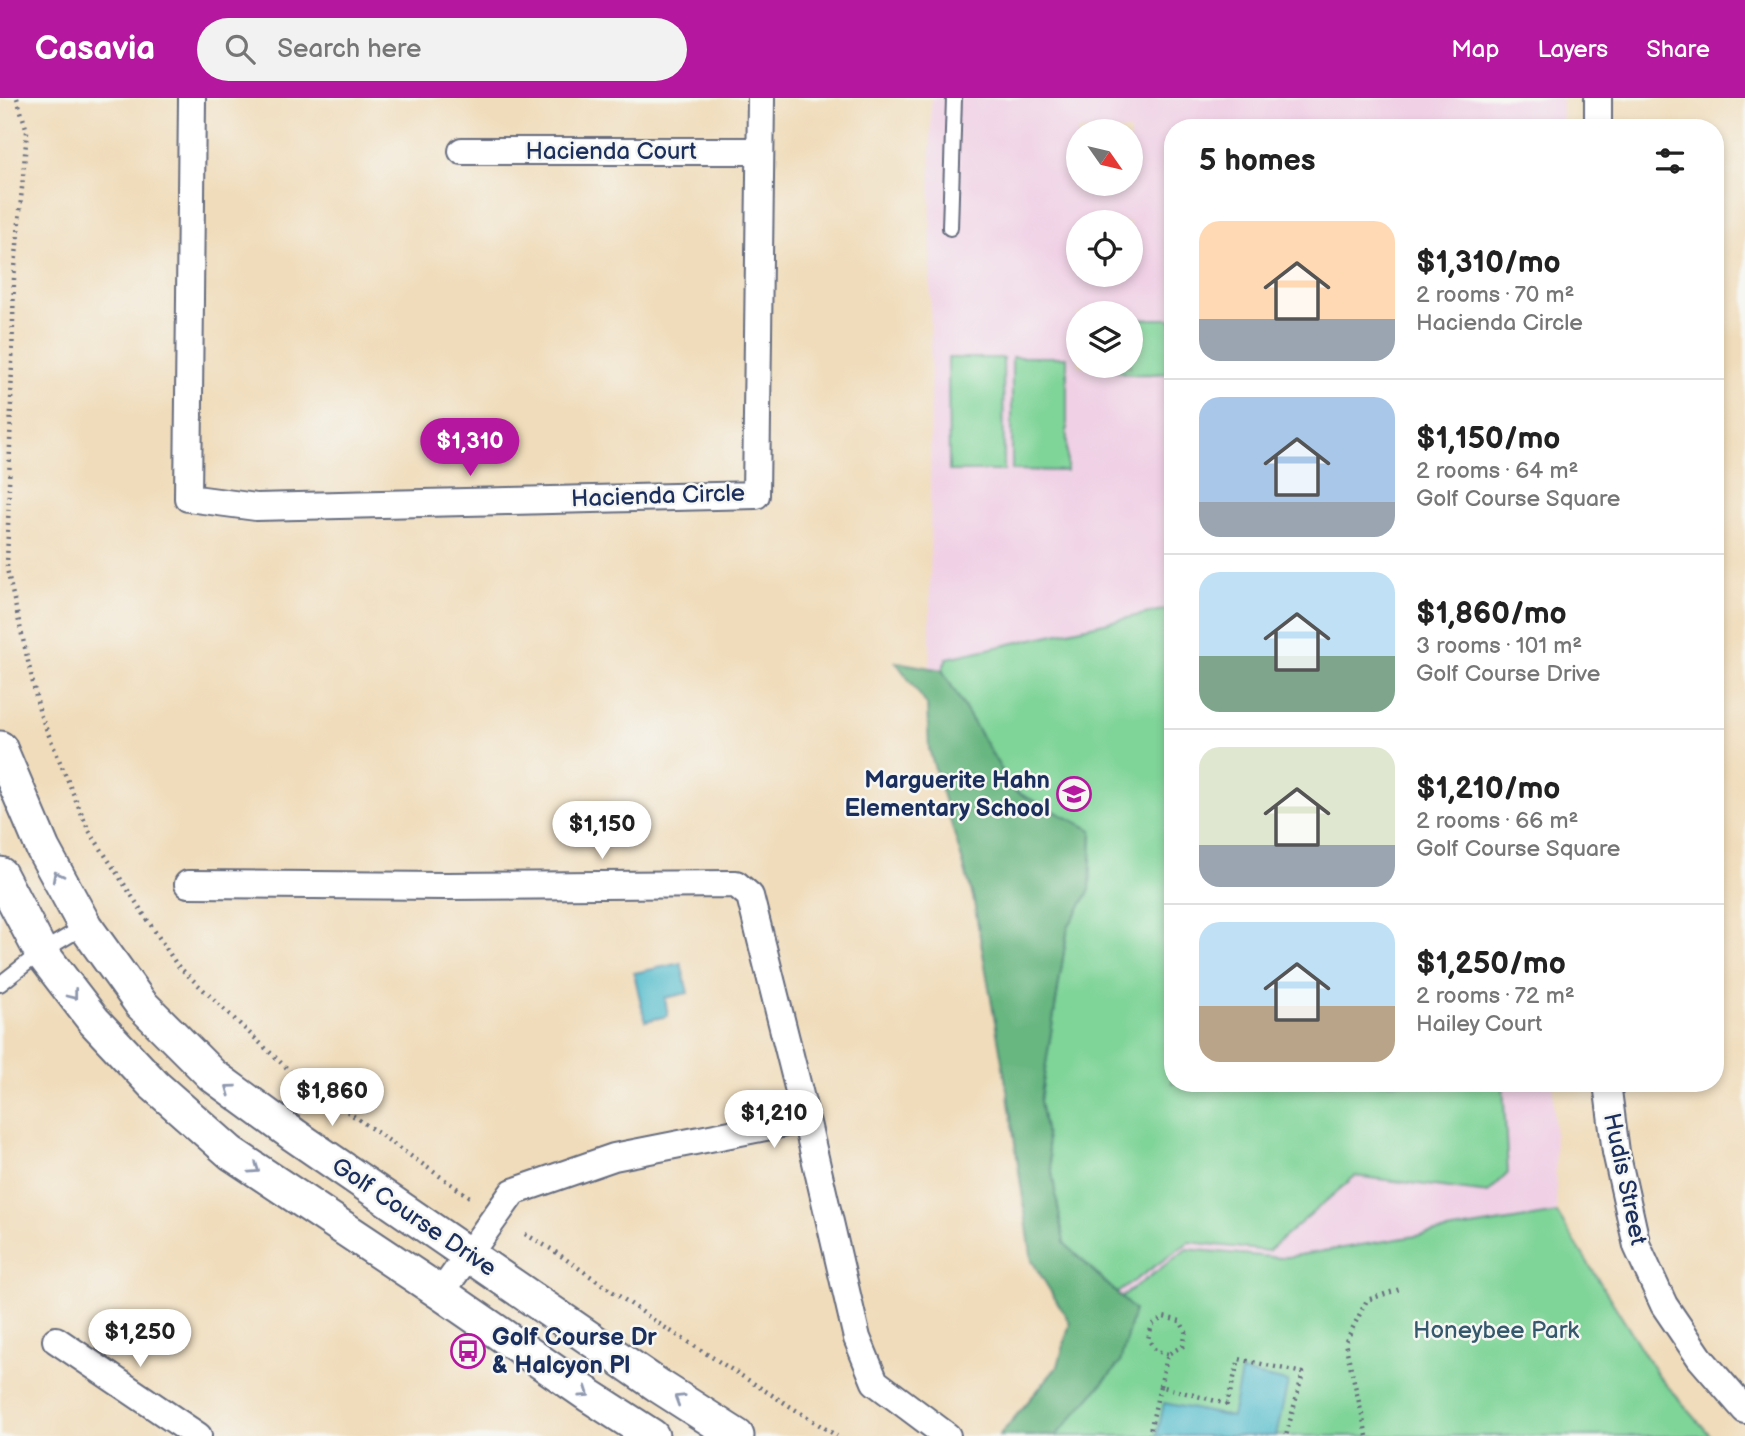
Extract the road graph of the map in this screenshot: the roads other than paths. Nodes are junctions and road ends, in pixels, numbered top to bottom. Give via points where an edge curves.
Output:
1 (192, 98) edge
2 (761, 98) edge
3 (954, 98) edge
4 (1598, 98) edge
5 (1598, 119) edge
6 (462, 151) dead end
7 (760, 151) junction
8 (950, 228) dead end
9 (0, 748) edge
10 (0, 874) edge
11 (188, 884) dead end
12 (85, 926) junction
13 (41, 952) junction
14 (0, 984) edge
15 (1608, 1092) edge
16 (806, 1119) junction
17 (469, 1254) junction
18 (441, 1293) junction
19 (55, 1340) dead end
20 (1745, 1409) edge
21 (198, 1436) edge
22 (652, 1436) edge
23 (737, 1436) edge
24 (947, 1436) edge

1 - 7 street, Hacienda Circle via 188,498 256,507 757,495
2 - 7 street, Hacienda Circle
3 - 8 lane
4 - 5 street
6 - 7 street, Hacienda Court
12 -> 9 street, Golf Course Drive via 43,849
10 - 13 street, Golf Course Drive
11 - 16 street via 736,884 750,896
12 - 13 lane
17 -> 12 street, Golf Course Drive via 212,1075 141,1004
13 - 14 lane
13 -> 18 street, Golf Course Drive via 94,1021 146,1076 231,1153
15 - 20 street, Hudis Street via 1637,1245 1664,1306 1700,1358
16 - 17 street via 614,1157 513,1192
16 - 24 street via 857,1338 875,1382
17 - 18 street
23 -> 17 street, Golf Course Drive
18 -> 22 street, Golf Course Drive
19 - 21 street

